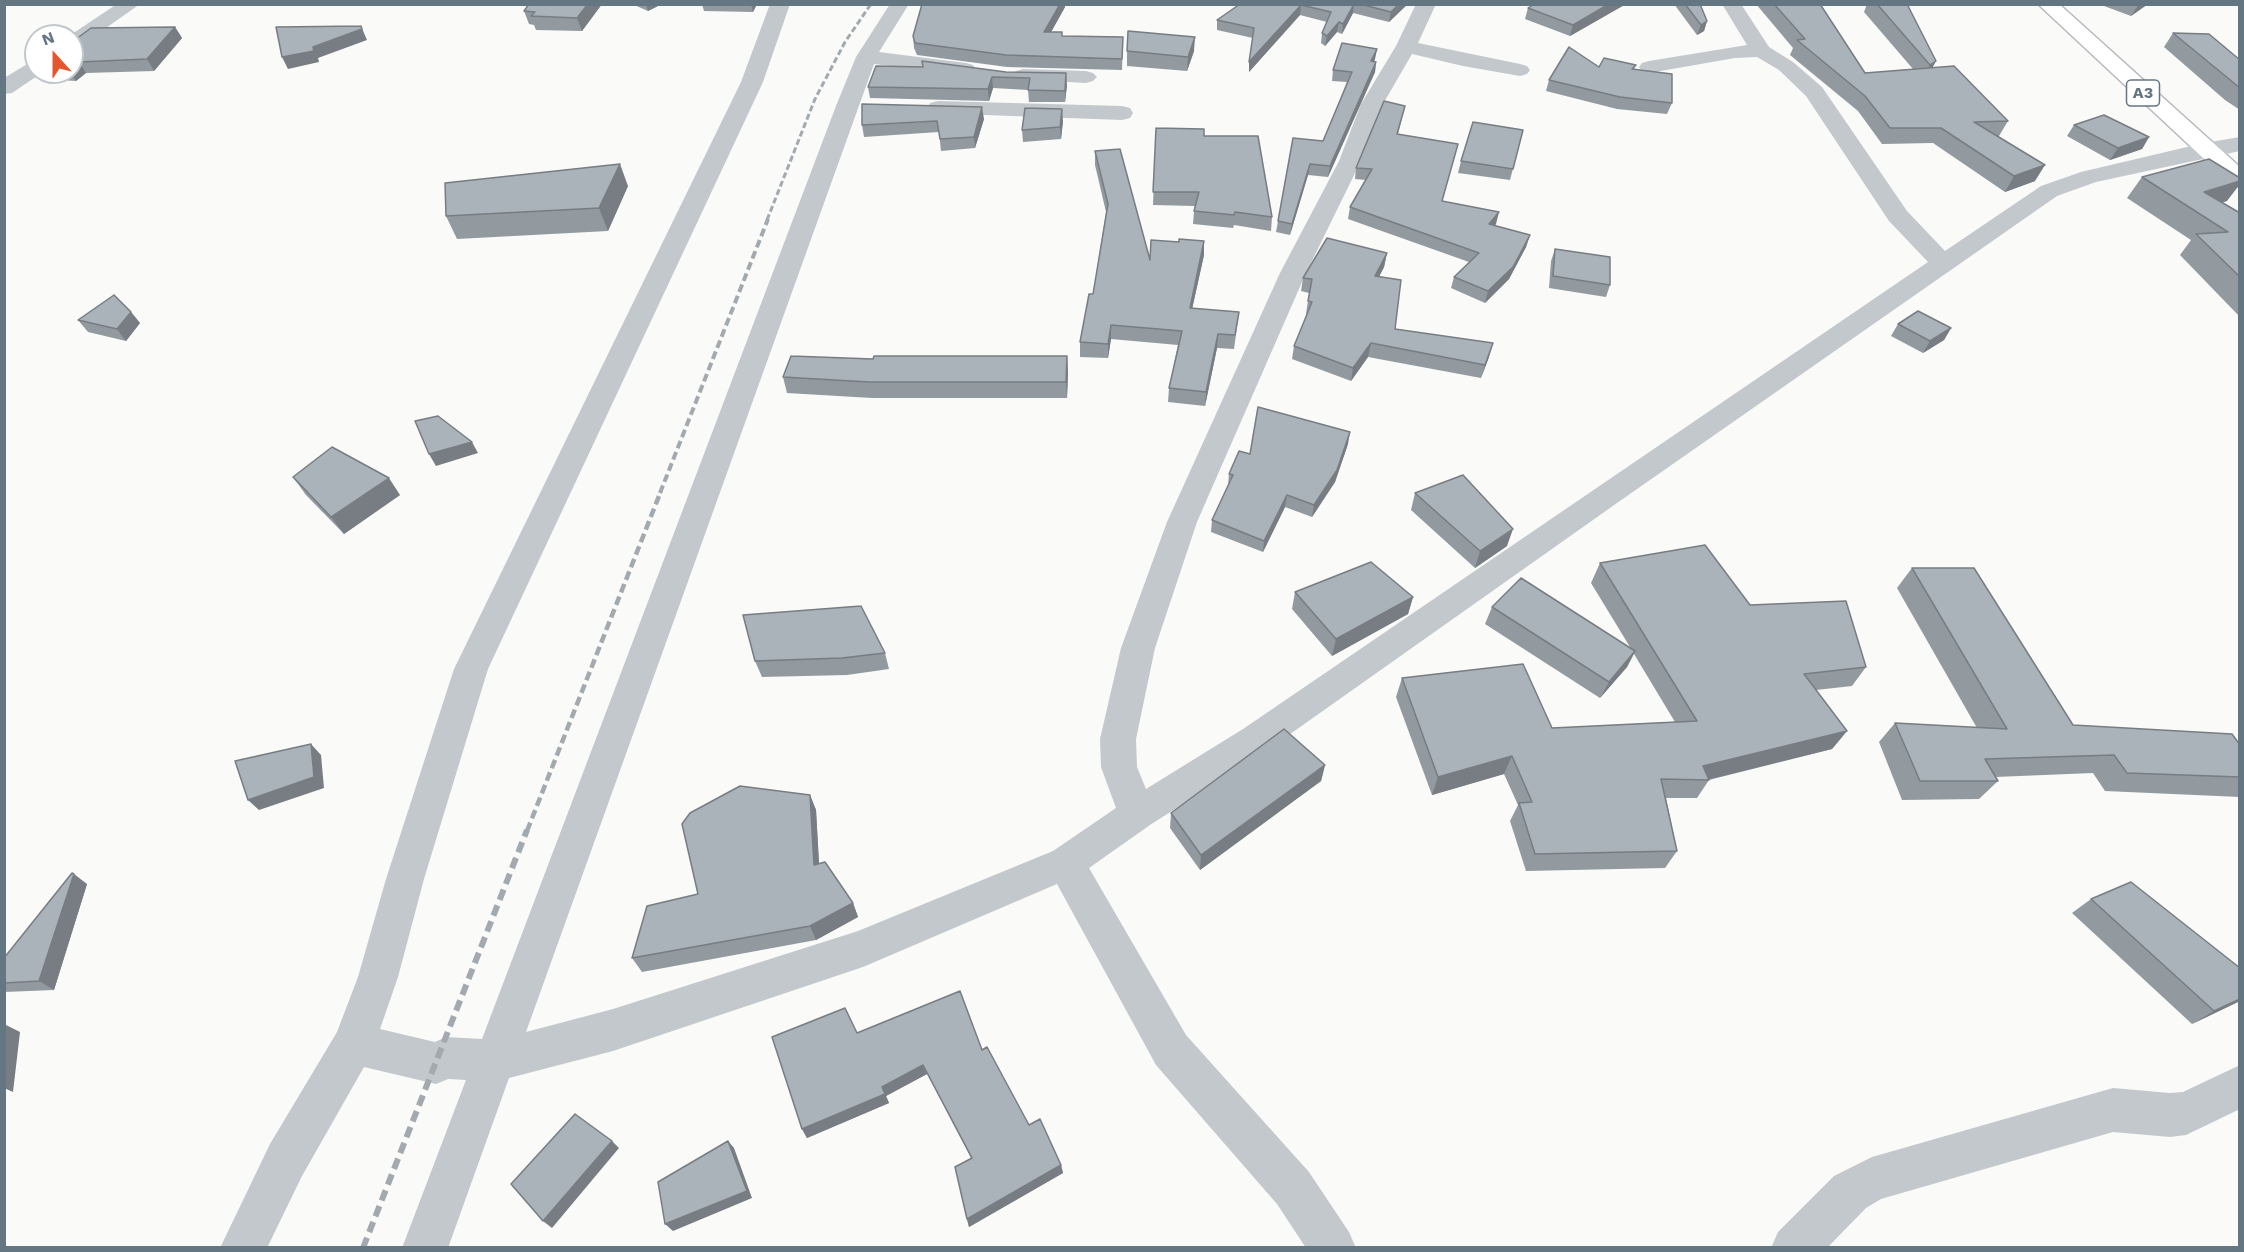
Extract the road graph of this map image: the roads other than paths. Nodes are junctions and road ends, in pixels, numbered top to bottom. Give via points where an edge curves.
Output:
1 (131, 4) edge
2 (780, 4) edge
3 (900, 4) edge
4 (1426, 4) edge
5 (1731, 4) edge
6 (2047, 4) edge
7 (2062, 4) edge
8 (84, 35) edge
9 (1406, 46) junction
10 (1761, 51) junction
11 (866, 57) junction
12 (1649, 67) dead end
13 (1520, 70) dead end
14 (984, 71) edge
15 (24, 75) edge
16 (1007, 75) edge
17 (1086, 77) dead end
18 (4, 88) edge
19 (919, 108) edge
20 (1122, 113) dead end
21 (2226, 151) edge
22 (2240, 180) edge
23 (1944, 265) junction
24 (1137, 814) junction
25 (1066, 863) junction
26 (354, 1044) junction
27 (494, 1061) junction
28 (2240, 1086) edge
29 (243, 1248) edge
30 (425, 1248) edge
31 (1333, 1248) edge
32 (1794, 1248) edge

1 - 8 street
2 - 26 street via 752,82 471,669
3 - 11 street
4 - 9 street
5 - 10 street
6 - 21 main road, A3
7 - 21 main road, A3
9 - 13 street
9 - 24 street via 1372,104 1350,161 1293,273 1179,532 1138,648 1118,739 1119,767
10 - 12 street
10 - 23 street via 1786,66 1814,92 1898,216
11 - 14 street
11 - 27 street via 859,106 812,205
15 - 18 street
16 - 17 street
19 - 20 street
21 - 22 main road, A3
21 - 23 street via 2064,184
23 - 24 street via 1256,739
24 - 25 street
25 - 27 street via 863,948 613,1030
25 - 31 street via 1171,1050 1293,1188
26 - 27 street via 436,1062 446,1058
26 - 29 street via 286,1160
27 - 30 street
28 - 32 street via 2186,1113 2113,1110 1872,1179 1850,1192

